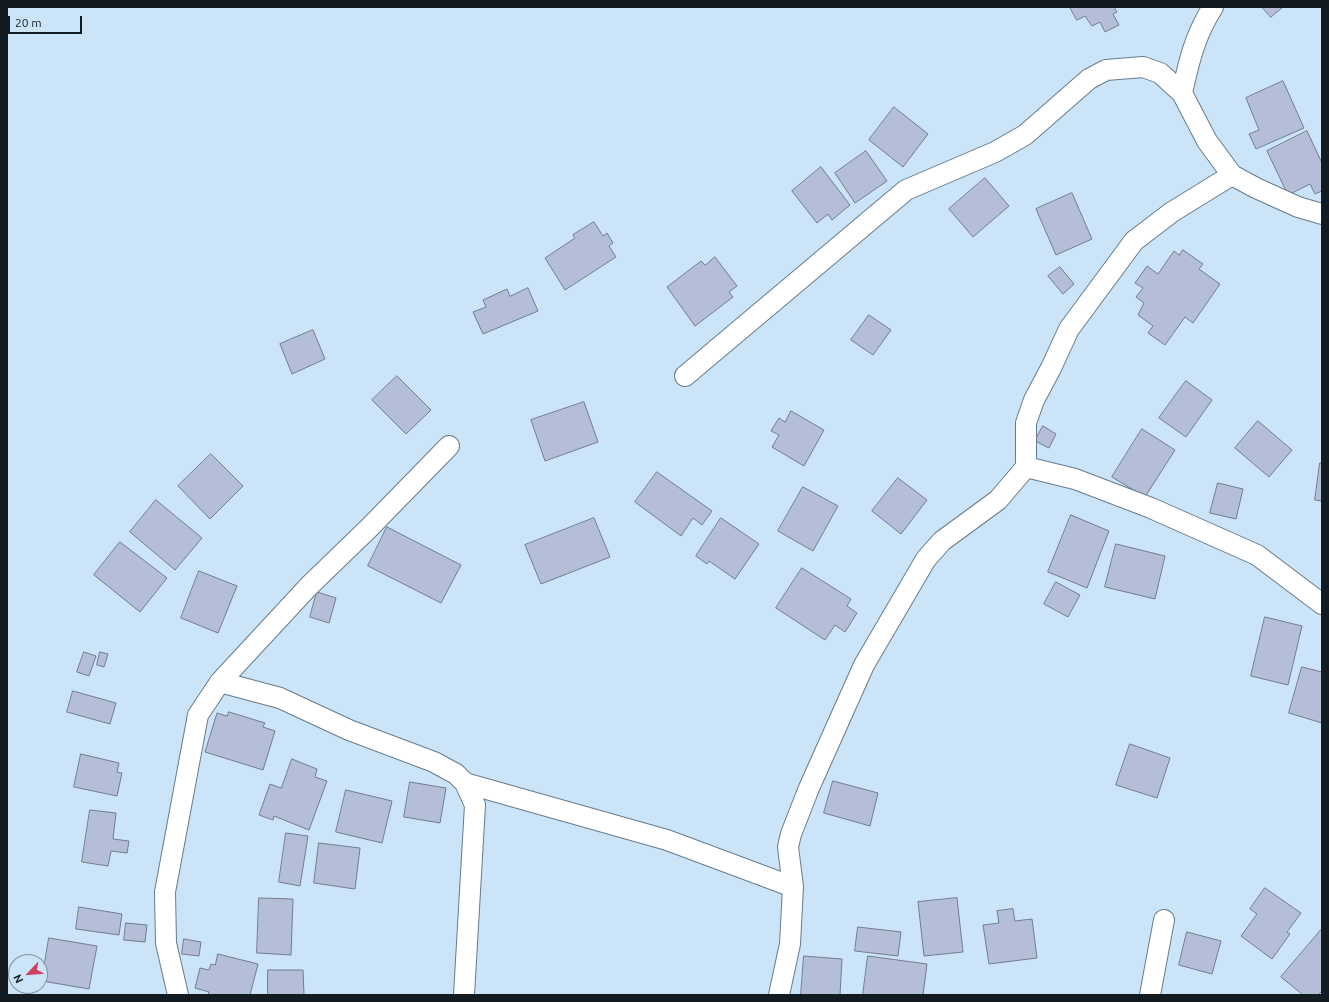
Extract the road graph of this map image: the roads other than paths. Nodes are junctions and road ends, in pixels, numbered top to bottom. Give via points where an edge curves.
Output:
1 (1213, 7) edge
2 (1182, 93) junction
3 (1232, 175) junction
4 (1322, 214) edge
5 (686, 376) dead end
6 (449, 446) dead end
7 (1026, 467) junction
8 (1322, 604) edge
9 (220, 682) junction
10 (465, 783) junction
11 (793, 887) junction
12 (1164, 920) dead end
13 (178, 995) edge
14 (464, 995) edge
15 (779, 995) edge
16 (1150, 995) edge

1 - 2 street via 1203,22 1189,58
2 - 3 street via 1207,140
2 - 5 street via 1160,73 1143,67 1106,70 1089,80 1025,135 995,152 906,190
3 - 4 street via 1298,207
3 - 7 street via 1172,212 1134,241 1069,328 1034,400 1026,423
6 - 9 street via 309,586
7 - 8 street via 1074,479 1152,508 1257,555
7 - 11 street via 998,500 942,541 926,559 864,665 790,834 788,847
9 - 10 street via 280,698 349,730 434,762 456,774
9 - 13 street via 198,715 165,892 166,943
10 - 11 street via 667,840
10 - 14 street via 475,805
11 - 15 street via 790,944
12 - 16 street

